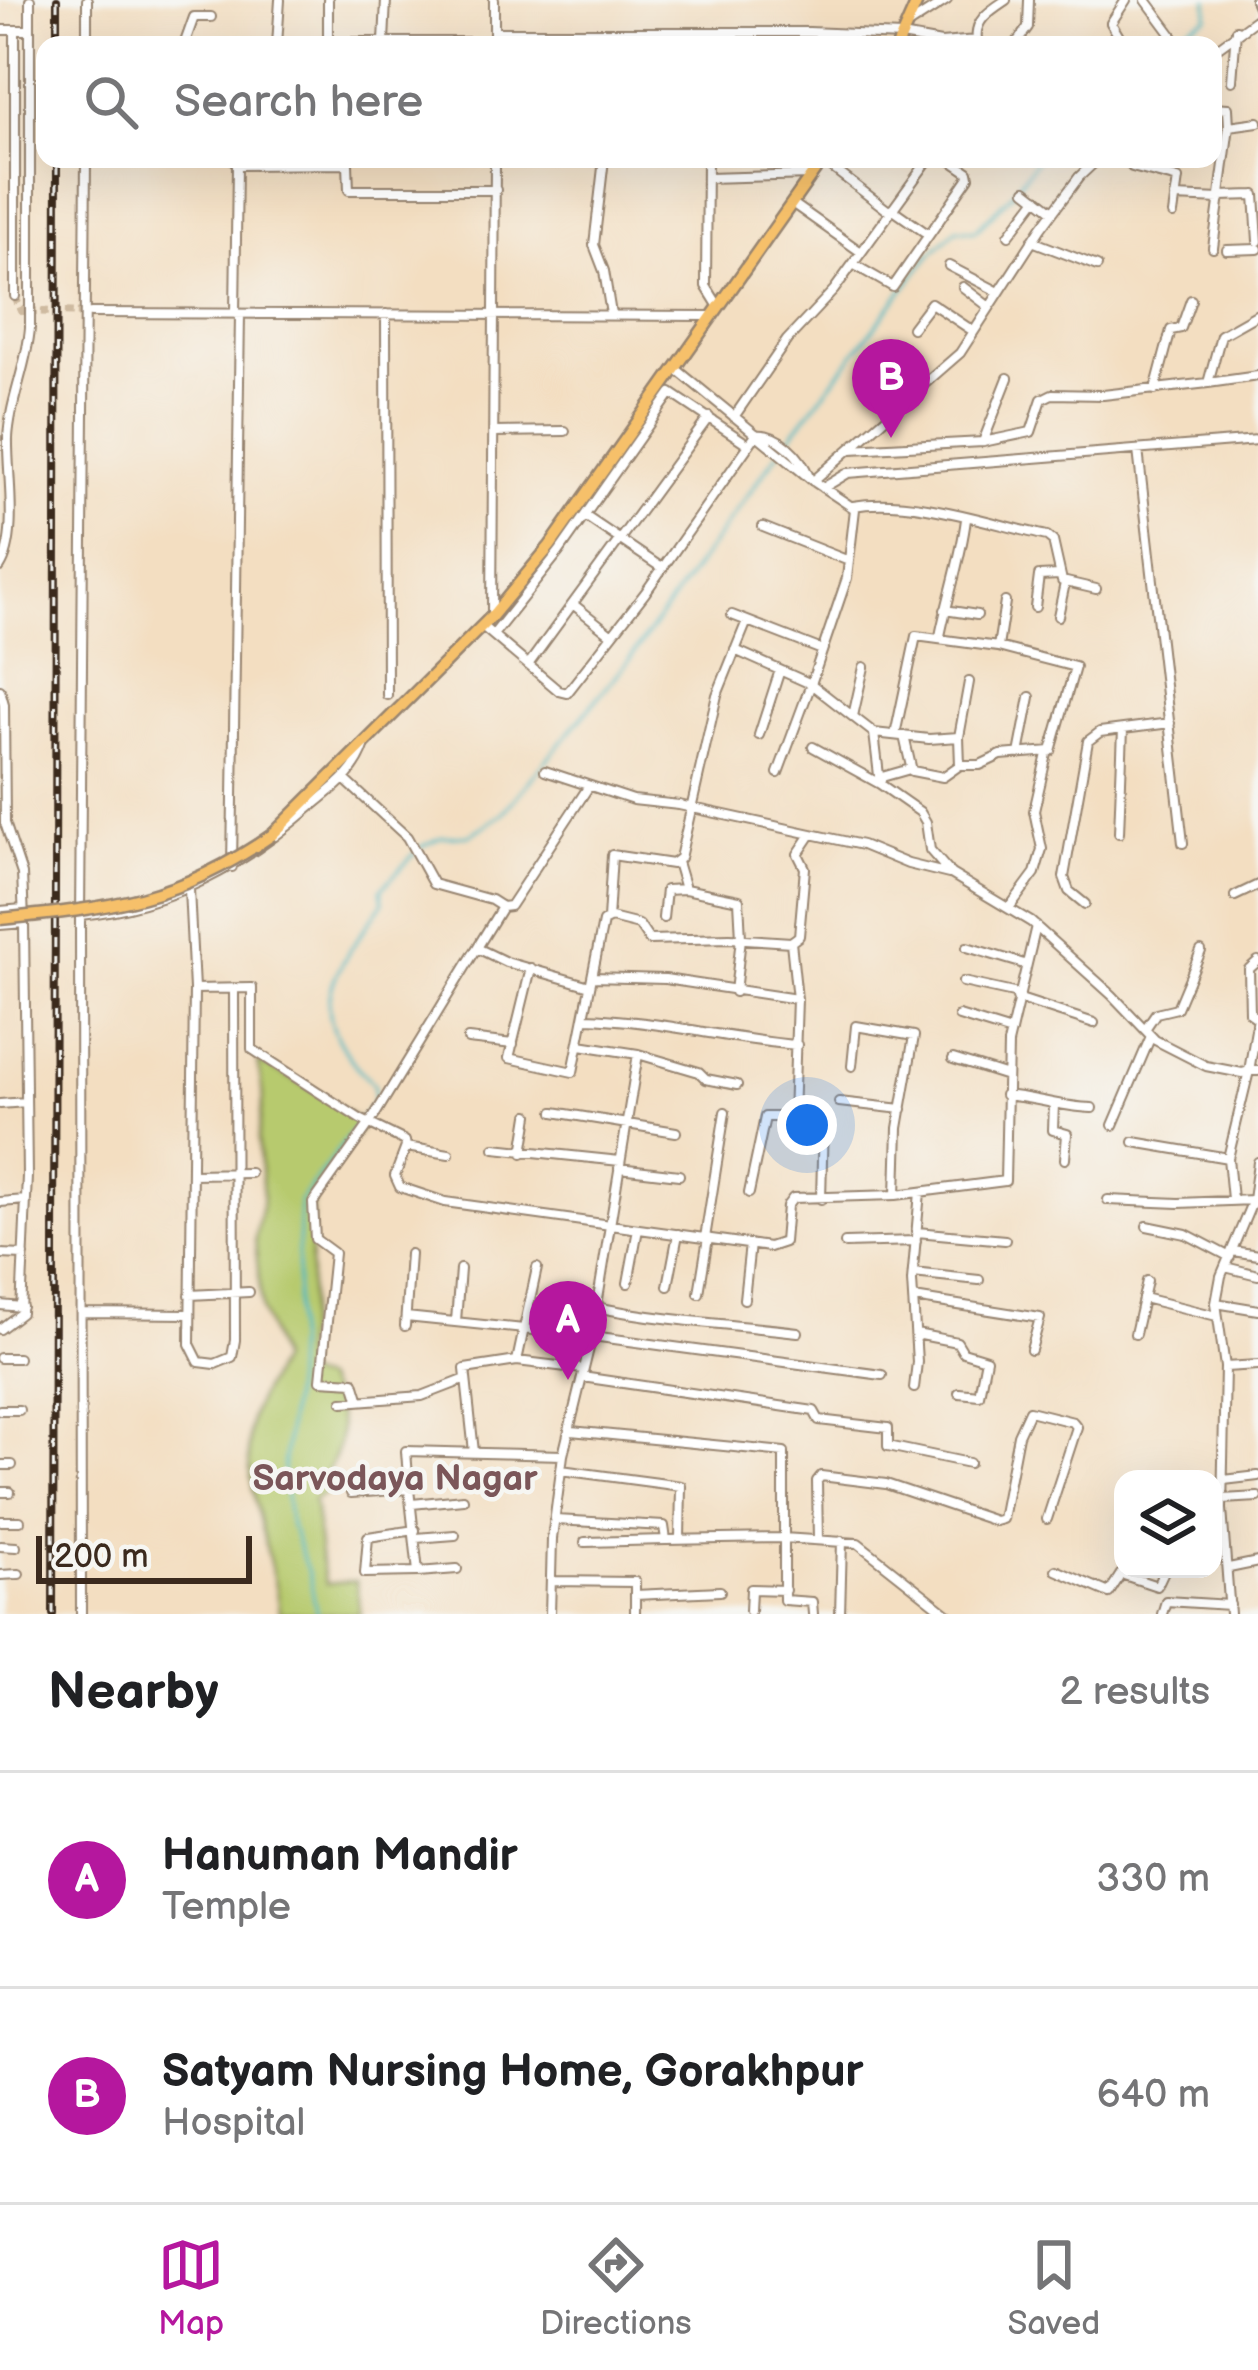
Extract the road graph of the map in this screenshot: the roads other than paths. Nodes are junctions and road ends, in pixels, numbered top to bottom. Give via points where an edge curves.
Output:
1 (30, 0) edge
2 (87, 0) edge
3 (280, 0) edge
4 (328, 0) edge
5 (386, 0) edge
6 (494, 0) edge
7 (918, 0) edge
8 (947, 0) edge
9 (1006, 0) edge
10 (1030, 0) edge
11 (1126, 0) edge
12 (1146, 0) edge
13 (211, 17) dead end
14 (1258, 18) edge
15 (0, 30) edge
16 (15, 30) junction
17 (29, 30) junction
18 (1236, 30) junction
19 (606, 31) junction
20 (1172, 35) dead end
21 (87, 36) edge
22 (187, 36) edge
23 (278, 36) edge
24 (328, 36) edge
25 (386, 36) edge
26 (494, 36) edge
27 (544, 36) edge
28 (606, 36) edge
29 (903, 36) edge
30 (978, 36) edge
31 (1022, 36) edge
32 (1119, 36) edge
33 (1222, 43) edge
34 (1232, 81) dead end
35 (1222, 108) edge
36 (1258, 122) edge
37 (1229, 126) junction
38 (86, 168) edge
39 (235, 168) edge
40 (348, 168) edge
41 (495, 168) edge
42 (603, 168) edge
43 (706, 168) edge
44 (817, 168) edge
45 (833, 168) edge
46 (922, 168) edge
47 (961, 168) edge
48 (1088, 168) edge
49 (1136, 168) edge
50 (812, 175) junction
51 (707, 178) junction
52 (496, 190) junction
53 (1026, 190) dead end
54 (1256, 195) edge
55 (1175, 197) junction
56 (1037, 198) junction
57 (1220, 198) junction
58 (792, 203) junction
59 (891, 211) junction
60 (1053, 211) junction
61 (1173, 214) dead end
62 (929, 235) junction
63 (1009, 236) dead end
64 (1032, 242) junction
65 (1258, 245) edge
66 (1213, 248) dead end
67 (1227, 250) dead end
68 (861, 252) junction
69 (853, 264) junction
70 (949, 266) dead end
71 (1097, 266) dead end
72 (963, 287) dead end
73 (997, 291) junction
74 (15, 296) dead end
75 (1191, 300) dead end
76 (988, 306) junction
77 (715, 312) junction
78 (497, 313) junction
79 (92, 314) tunnel mouth
80 (237, 314) junction
81 (386, 314) junction
82 (610, 314) junction
83 (679, 314) junction
84 (1258, 314) edge
85 (912, 328) dead end
86 (973, 331) junction
87 (698, 335) junction
88 (675, 368) junction
89 (1258, 376) edge
90 (1008, 378) dead end
91 (1208, 382) junction
92 (1155, 390) junction
93 (710, 417) junction
94 (734, 417) junction
95 (565, 431) dead end
96 (495, 432) junction
97 (756, 435) junction
98 (1258, 440) edge
99 (774, 442) junction
100 (983, 442) junction
101 (749, 445) junction
102 (851, 448) junction
103 (624, 449) junction
104 (1138, 449) junction
105 (808, 477) junction
106 (824, 488) junction
107 (853, 506) junction
108 (584, 516) junction
109 (966, 519) junction
110 (763, 527) dead end
111 (621, 542) junction
112 (849, 561) junction
113 (0, 567) edge
114 (662, 568) junction
115 (1062, 579) junction
116 (1096, 589) dead end
117 (1005, 602) dead end
118 (574, 604) junction
119 (1035, 607) dead end
120 (945, 610) junction
121 (977, 615) dead end
122 (732, 616) dead end
123 (1058, 616) dead end
124 (487, 621) junction
125 (747, 621) junction
126 (493, 635) junction
127 (612, 635) junction
128 (940, 636) junction
129 (998, 647) junction
130 (735, 650) junction
131 (823, 650) junction
132 (528, 665) junction
133 (864, 667) dead end
134 (780, 670) junction
135 (969, 682) dead end
136 (811, 684) junction
137 (0, 690) edge
138 (387, 695) dead end
139 (1030, 697) dead end
140 (853, 716) junction
141 (1170, 724) junction
142 (1123, 730) junction
143 (874, 733) junction
144 (759, 735) dead end
145 (900, 736) junction
146 (959, 736) junction
147 (365, 744) junction
148 (813, 747) dead end
149 (1019, 754) junction
150 (1047, 754) junction
151 (960, 765) junction
152 (910, 769) junction
153 (545, 771) dead end
154 (778, 773) dead end
155 (344, 778) junction
156 (880, 784) junction
157 (590, 786) junction
158 (692, 808) junction
159 (1119, 833) dead end
160 (810, 836) junction
161 (1184, 843) dead end
162 (677, 862) junction
163 (232, 867) junction
164 (951, 874) junction
165 (1258, 885) edge
166 (189, 889) junction
167 (685, 889) junction
168 (1235, 896) dead end
169 (1085, 904) dead end
170 (502, 907) junction
171 (23, 908) junction
172 (1009, 908) junction
173 (80, 915) junction
174 (0, 918) edge
175 (663, 918) dead end
176 (608, 919) junction
177 (24, 923) junction
178 (1036, 926) junction
179 (741, 938) junction
180 (791, 942) junction
181 (967, 947) dead end
182 (477, 948) junction
183 (1201, 951) dead end
184 (1258, 962) edge
185 (1024, 964) junction
186 (531, 968) junction
187 (1254, 978) edge
188 (591, 982) junction
189 (963, 982) dead end
190 (234, 988) junction
191 (194, 989) junction
192 (735, 992) junction
193 (1017, 996) junction
194 (797, 998) junction
195 (959, 1016) dead end
196 (585, 1018) junction
197 (1257, 1018) edge
198 (1094, 1023) dead end
199 (1011, 1032) junction
200 (1148, 1033) junction
201 (468, 1039) dead end
202 (513, 1045) junction
203 (580, 1045) junction
204 (797, 1046) junction
205 (234, 1049) junction
206 (252, 1049) junction
207 (638, 1054) junction
208 (953, 1059) dead end
209 (852, 1066) dead end
210 (1254, 1071) edge
211 (1006, 1076) junction
212 (737, 1084) dead end
213 (1005, 1095) junction
214 (26, 1102) junction
215 (839, 1102) dead end
216 (1054, 1103) junction
217 (0, 1104) edge
218 (1241, 1106) junction
219 (1092, 1108) dead end
220 (902, 1109) junction
221 (1258, 1109) edge
222 (554, 1112) dead end
223 (725, 1112) dead end
224 (529, 1115) dead end
225 (793, 1117) junction
226 (366, 1121) junction
227 (626, 1123) junction
228 (1113, 1126) dead end
229 (676, 1132) dead end
230 (1134, 1142) dead end
231 (406, 1148) junction
232 (495, 1148) dead end
233 (523, 1153) junction
234 (449, 1154) dead end
235 (1228, 1158) junction
236 (1065, 1159) dead end
237 (1258, 1162) edge
238 (620, 1164) junction
239 (235, 1173) junction
240 (250, 1173) dead end
241 (192, 1174) junction
242 (679, 1175) dead end
243 (749, 1192) dead end
244 (920, 1192) junction
245 (896, 1196) junction
246 (1256, 1196) edge
247 (821, 1199) junction
248 (1232, 1199) junction
249 (26, 1200) junction
250 (1108, 1200) dead end
251 (0, 1202) edge
252 (609, 1225) junction
253 (1147, 1226) dead end
254 (638, 1229) junction
255 (678, 1234) junction
256 (916, 1237) junction
257 (706, 1238) junction
258 (1005, 1240) dead end
259 (845, 1243) dead end
260 (750, 1244) junction
261 (0, 1254) edge
262 (410, 1254) dead end
263 (1232, 1254) junction
264 (24, 1255) junction
265 (1258, 1255) edge
266 (1225, 1267) junction
267 (537, 1268) dead end
268 (460, 1269) dead end
269 (913, 1273) junction
270 (1258, 1275) edge
271 (979, 1280) dead end
272 (1147, 1281) dead end
273 (628, 1283) dead end
274 (668, 1286) dead end
275 (249, 1292) dead end
276 (235, 1293) junction
277 (699, 1293) dead end
278 (190, 1294) junction
279 (914, 1298) junction
280 (1143, 1298) junction
281 (744, 1299) dead end
282 (1216, 1303) junction
283 (0, 1305) edge
284 (22, 1307) junction
285 (596, 1307) junction
286 (1258, 1310) edge
287 (82, 1312) junction
288 (190, 1314) junction
289 (1218, 1316) junction
290 (455, 1321) junction
291 (524, 1328) junction
292 (0, 1329) edge
293 (798, 1332) dead end
294 (916, 1334) junction
295 (1135, 1334) dead end
296 (592, 1336) junction
297 (1031, 1350) dead end
298 (0, 1358) edge
299 (18, 1358) dead end
300 (517, 1361) junction
301 (1258, 1365) edge
302 (1225, 1367) junction
303 (582, 1373) junction
304 (882, 1376) dead end
305 (466, 1379) junction
306 (914, 1388) dead end
307 (959, 1393) dead end
308 (359, 1398) junction
309 (343, 1402) dead end
310 (0, 1410) edge
311 (19, 1410) dead end
312 (571, 1431) junction
313 (474, 1452) junction
314 (562, 1455) junction
315 (1256, 1459) edge
316 (969, 1463) dead end
317 (0, 1465) edge
318 (12, 1465) dead end
319 (561, 1470) junction
320 (1258, 1474) edge
321 (1224, 1480) junction
322 (409, 1489) junction
323 (351, 1493) dead end
324 (1258, 1498) edge
325 (463, 1499) dead end
326 (1223, 1499) junction
327 (1222, 1502) edge
328 (412, 1504) junction
329 (1047, 1519) dead end
330 (556, 1520) junction
331 (0, 1521) edge
332 (20, 1521) dead end
333 (416, 1534) junction
334 (455, 1535) dead end
335 (1222, 1535) edge
336 (783, 1538) junction
337 (680, 1539) junction
338 (665, 1540) junction
339 (818, 1540) junction
340 (842, 1541) junction
341 (585, 1542) dead end
342 (0, 1546) edge
343 (16, 1546) dead end
344 (1222, 1562) edge
345 (1258, 1562) edge
346 (1228, 1564) junction
347 (457, 1569) dead end
348 (1056, 1570) dead end
349 (418, 1572) junction
350 (19, 1574) dead end
351 (0, 1575) edge
352 (1118, 1578) edge
353 (1134, 1578) edge
354 (1162, 1578) edge
355 (552, 1581) junction
356 (785, 1590) junction
357 (720, 1591) dead end
358 (635, 1595) junction
359 (1230, 1610) edge
360 (750, 1611) edge
361 (81, 1614) edge
362 (550, 1614) edge
363 (634, 1614) edge
364 (813, 1614) edge
365 (840, 1614) edge
366 (948, 1614) edge
367 (1162, 1614) edge

1 - 17 street
2 - 21 street
3 - 23 street
4 - 24 street
5 - 25 street
6 - 26 street
7 - 29 highway
8 - 29 street
9 - 30 street via 982,19
10 - 31 street
11 - 32 street via 1111,23
12 - 20 street
13 - 22 street via 194,17
14 - 18 street
15 - 16 street
16 - 17 street
16 - 74 street
17 - 113 street via 30,328 11,405 9,544
18 - 33 street
18 - 34 street
19 - 27 street
19 - 28 street
19 - 29 street
35 - 37 street
36 - 37 street
37 - 57 street
38 - 173 street
39 - 80 street
40 - 52 street via 349,190
41 - 52 street
42 - 82 street via 594,245
43 - 51 street
44 - 50 highway
45 - 59 street
46 - 59 street
47 - 62 street via 970,175
48 - 60 street
49 - 55 street via 1178,179
50 - 51 street
50 - 58 highway
51 - 77 street via 706,286
52 - 78 street
53 - 56 street
54 - 57 street
54 - 65 street
55 - 57 street
55 - 61 street
56 - 60 street
56 - 63 street
57 - 66 street
58 - 68 street
58 - 77 highway
59 - 62 street
59 - 68 street
60 - 64 street
62 - 69 street via 891,289
64 - 71 street
64 - 73 street
65 - 67 street
68 - 69 street
69 - 94 street
70 - 73 street
72 - 76 street
73 - 76 street
75 - 92 street via 1181,328 1171,330
76 - 86 street
77 - 83 street
77 - 87 highway
78 - 81 street
78 - 82 street
78 - 96 street
79 - 80 street
80 - 81 street
80 - 163 street
81 - 138 street
82 - 83 street
83 - 87 street
84 - 91 street via 1221,335
85 - 86 street via 931,303
86 - 102 street via 956,357
87 - 88 highway
88 - 94 street
88 - 103 highway
89 - 91 street
90 - 100 street
91 - 92 street
92 - 100 street via 1046,396 1031,432
93 - 101 street
93 - 103 street via 671,393
93 - 111 street
94 - 97 street
95 - 96 street
96 - 124 street
97 - 99 street
97 - 101 street
98 - 104 street
99 - 105 street
99 - 105 street via 799,458
100 - 102 street
101 - 114 street
102 - 105 street
103 - 108 street
103 - 124 highway
104 - 106 street via 848,473
104 - 141 street
105 - 106 street
106 - 107 street
107 - 109 street via 877,502
107 - 112 street
108 - 111 street
108 - 126 street
109 - 115 street via 1051,538
109 - 120 street
110 - 112 street
111 - 114 street
111 - 118 street
112 - 131 street
114 - 127 street
115 - 116 street
115 - 119 street via 1040,576
115 - 123 street
117 - 129 street
118 - 127 street
118 - 132 street
120 - 121 street
120 - 128 street
122 - 125 street
124 - 126 street
124 - 147 highway
125 - 130 street
125 - 131 street
126 - 132 street
127 - 132 street via 566,693
128 - 129 street
128 - 145 street via 916,636
129 - 150 street via 1075,667
130 - 134 street
130 - 158 street via 716,695
131 - 136 street
133 - 140 street
134 - 136 street
134 - 144 street
135 - 146 street
136 - 140 street
136 - 154 street
137 - 171 street via 5,823 22,874
139 - 149 street
140 - 143 street
141 - 142 street
141 - 161 street
142 - 159 street
142 - 169 street via 1088,741 1064,877
143 - 145 street
143 - 156 street
145 - 146 street
145 - 152 street
146 - 151 street
147 - 155 street
147 - 174 highway, bridge via 272,835 202,877 122,905
148 - 156 street
149 - 150 street
149 - 151 street
150 - 172 street via 1034,811 1042,849
151 - 152 street via 944,776
152 - 156 street
153 - 157 street
155 - 163 street
155 - 170 street via 407,837 434,884
156 - 164 street via 923,816 929,850
157 - 158 street
157 - 170 street
158 - 160 street
158 - 162 street
160 - 164 street
160 - 180 street via 798,854 805,868 799,936
162 - 167 street
162 - 176 street via 612,855
163 - 166 street
164 - 172 street
165 - 168 street
166 - 173 street
166 - 191 street
167 - 175 street via 666,890
167 - 179 street via 739,900
170 - 182 street
171 - 174 street
171 - 177 street
172 - 178 street
173 - 287 street
174 - 177 street
176 - 179 street via 639,925 649,940
176 - 188 street
177 - 214 street
178 - 185 street
178 - 200 street
179 - 180 street
179 - 192 street
180 - 194 street
181 - 185 street
182 - 186 street
182 - 226 street
183 - 200 street via 1177,1008 1156,1013
184 - 187 street via 1250,966
185 - 193 street
186 - 188 street
186 - 202 street
187 - 197 street via 1250,1013
188 - 192 street via 665,979
188 - 196 street
189 - 193 street
190 - 191 street
190 - 205 street
190 - 206 street via 253,989
191 - 241 street
192 - 194 street
193 - 198 street
193 - 199 street
194 - 204 street
195 - 199 street
196 - 203 street
196 - 204 street
197 - 210 street
199 - 211 street
200 - 210 street via 1206,1066
200 - 228 street
201 - 202 street
202 - 203 street via 510,1059 572,1072
203 - 207 street
204 - 225 street
205 - 206 street
205 - 239 street
206 - 226 street
207 - 212 street
207 - 227 street
208 - 211 street
209 - 220 street via 856,1026 913,1035
210 - 218 street
211 - 213 street
213 - 216 street
213 - 244 street via 1004,1182
214 - 217 street
214 - 249 street
215 - 220 street
216 - 219 street
216 - 236 street via 1053,1130 1067,1134
218 - 221 street
218 - 235 street
220 - 245 street
222 - 227 street
223 - 257 street
224 - 233 street
225 - 243 street via 764,1119
225 - 247 street via 823,1120
226 - 231 street
226 - 308 street via 313,1203 315,1238 334,1253 321,1380 354,1382
227 - 229 street
227 - 238 street
230 - 235 street
231 - 234 street
231 - 252 street via 395,1176 400,1187 446,1202
232 - 233 street
233 - 238 street
235 - 248 street
237 - 246 street
238 - 242 street
238 - 252 street
239 - 240 street
239 - 241 street
239 - 276 street
241 - 278 street
244 - 245 street
244 - 256 street
245 - 247 street
246 - 248 street
246 - 263 street
247 - 260 street via 789,1202 780,1245
248 - 250 street
249 - 251 street
249 - 264 street
252 - 254 street
252 - 285 street
253 - 263 street
254 - 255 street
254 - 273 street
255 - 257 street
255 - 274 street
256 - 258 street
256 - 259 street
256 - 269 street
257 - 260 street
257 - 277 street
260 - 281 street
261 - 264 street
262 - 290 street via 405,1322
263 - 265 street
263 - 266 street
264 - 284 street
266 - 270 street
266 - 282 street
267 - 291 street
268 - 290 street
269 - 271 street
269 - 279 street
272 - 280 street
275 - 276 street
276 - 278 street
276 - 288 street via 232,1357 199,1362
278 - 288 street
279 - 294 street
279 - 297 street via 1040,1318
280 - 289 street
280 - 295 street
282 - 286 street
282 - 289 street
283 - 284 street
284 - 292 street
285 - 293 street
285 - 296 street
287 - 288 street
287 - 361 street
289 - 302 street
290 - 291 street
291 - 296 street
291 - 300 street
294 - 306 street
294 - 307 street via 957,1342 986,1359 980,1394
296 - 303 street
296 - 304 street
298 - 299 street
300 - 303 street
300 - 305 street via 466,1368
301 - 302 street
302 - 321 street
303 - 312 street
303 - 316 street via 888,1428 889,1446
305 - 308 street via 422,1396
305 - 313 street
308 - 309 street
310 - 311 street
312 - 314 street
312 - 336 street via 784,1452
313 - 314 street
313 - 322 street via 406,1451
314 - 319 street
315 - 320 street
317 - 318 street
319 - 330 street
319 - 337 street via 681,1486
320 - 321 street
321 - 326 street
322 - 323 street
322 - 328 street
324 - 326 street
325 - 328 street
326 - 327 street
328 - 333 street
329 - 339 street via 1077,1427 1029,1411 1002,1520 886,1484 821,1476
330 - 338 street via 664,1526
330 - 355 street
331 - 332 street
333 - 334 street
333 - 349 street
333 - 349 street via 368,1537 364,1573
335 - 346 street
336 - 337 street
336 - 339 street
336 - 356 street
337 - 338 street
338 - 341 street
339 - 340 street
340 - 365 street
340 - 366 street via 862,1544
342 - 343 street
344 - 346 street
345 - 346 street
346 - 359 street
347 - 349 street
348 - 352 street via 1109,1593
350 - 351 street
353 - 354 street via 1160,1586
355 - 358 street via 635,1582
355 - 362 street
356 - 360 street via 752,1589
356 - 364 street via 785,1601 812,1602
357 - 358 street
358 - 363 street
359 - 367 street via 1168,1601

